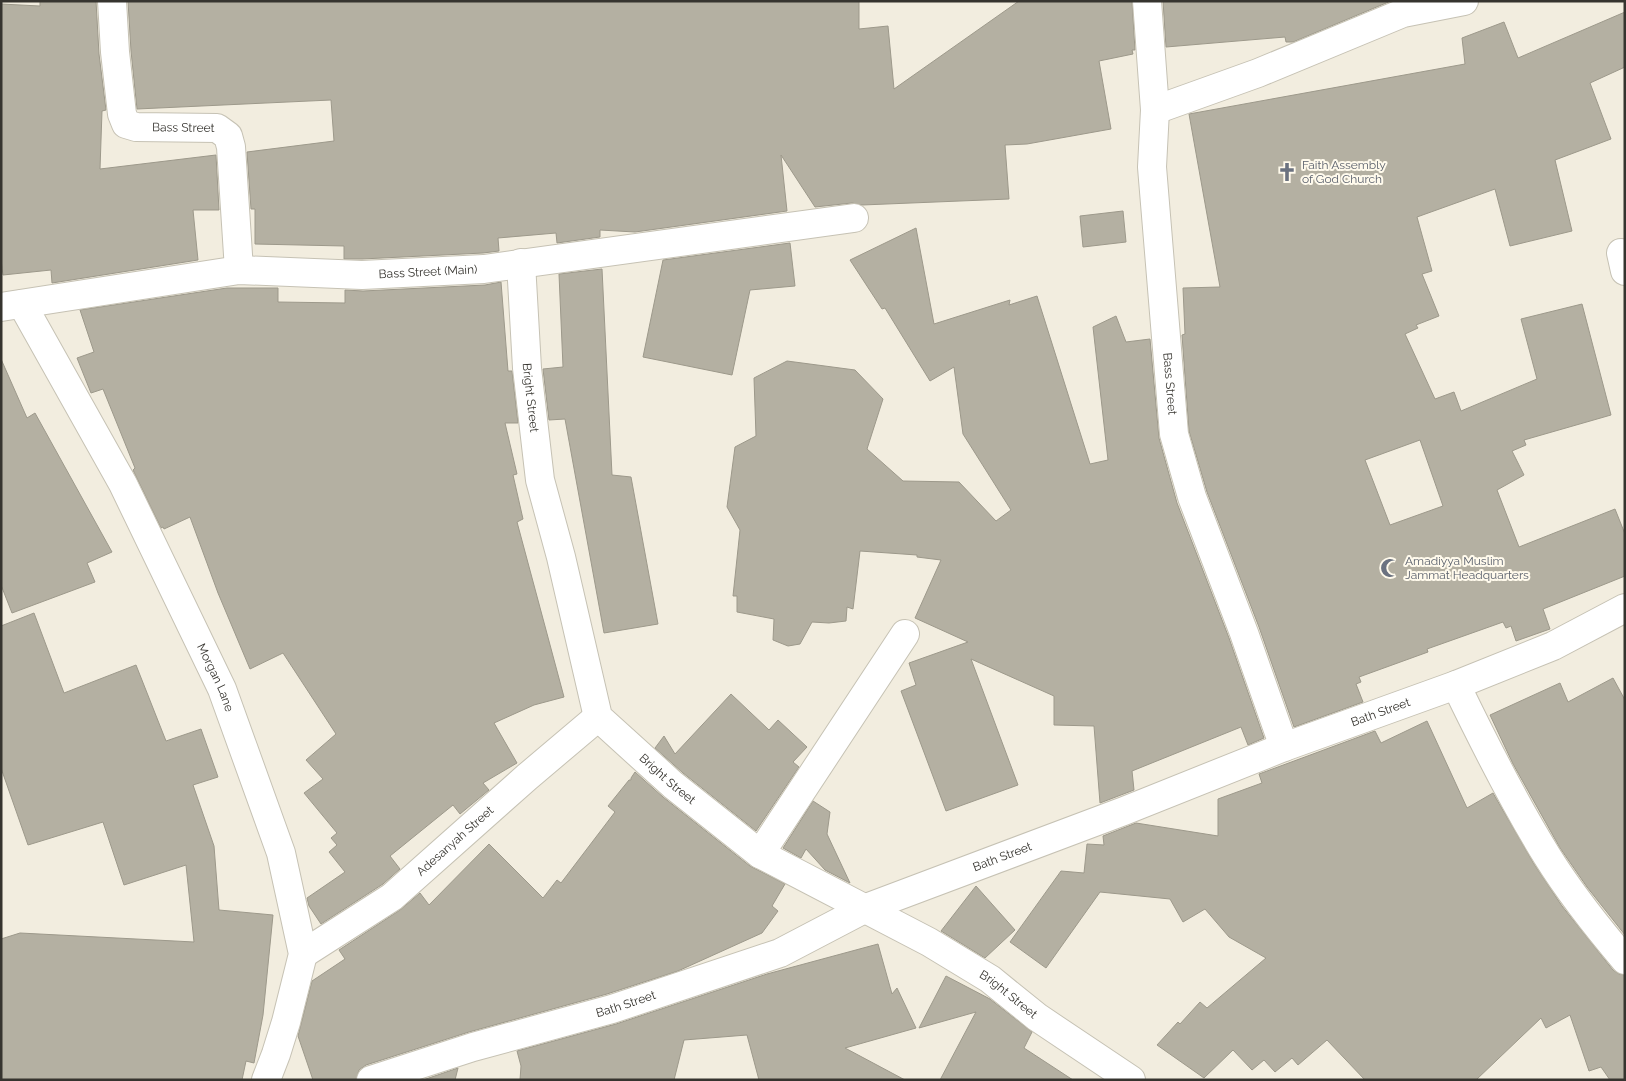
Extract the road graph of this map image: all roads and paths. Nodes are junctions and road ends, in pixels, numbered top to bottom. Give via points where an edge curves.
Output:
1 (112, 1) edge
2 (1148, 1) edge
3 (1464, 1) edge
4 (1404, 7) edge
5 (1155, 110) junction
6 (854, 218) dead end
7 (520, 263) junction
8 (239, 270) junction
9 (11, 305) edge
10 (1625, 608) edge
11 (905, 634) dead end
12 (1456, 685) junction
13 (598, 717) junction
14 (1284, 747) junction
15 (760, 854) junction
16 (866, 908) junction
17 (303, 954) junction
18 (1625, 960) edge
19 (266, 1080) edge
20 (371, 1080) edge
21 (1131, 1080) edge

1 - 8 street, Bass Street via 122,114 126,124 136,127 217,128 228,136
2 - 5 street, Bass Street
3 - 4 street
4 - 5 street via 1258,73
5 - 14 street, Bass Street via 1152,167 1174,434 1192,497
6 - 7 street, Bass Street (Main)
7 - 8 street, Bass Street (Main) via 484,269 362,275
7 - 13 street, Bright Street via 527,368 540,480
8 - 9 street, Bass Street (Main)
9 - 17 street, Morgan Lane via 122,484 222,689 281,853
10 - 12 street, Bath Street via 1553,646
11 - 15 street
12 - 14 street, Bath Street
12 - 18 street via 1498,769 1548,857 1589,918
13 - 15 street, Bright Street via 673,786
13 - 17 street, Adesanyah Street via 392,897
14 - 16 street, Bath Street
15 - 16 street, Bright Street
16 - 20 street, Bath Street via 780,953 612,1009 473,1047
16 - 21 street, Bright Street via 990,979 1037,1017
17 - 19 street, Morgan Lane via 286,1022

